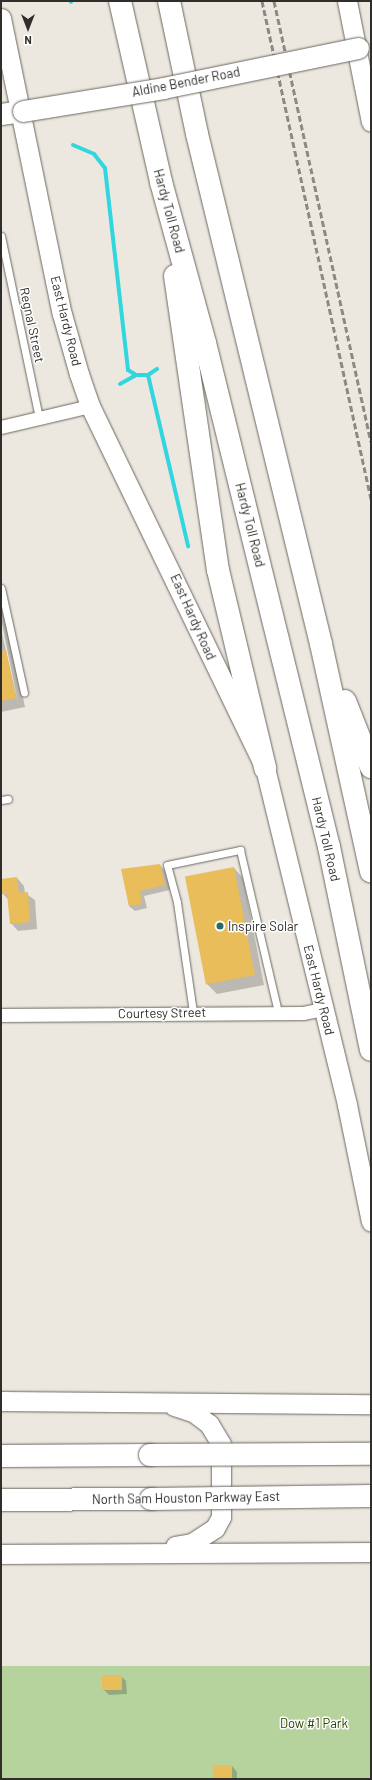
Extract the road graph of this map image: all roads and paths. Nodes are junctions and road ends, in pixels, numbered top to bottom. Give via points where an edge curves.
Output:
1 (120, 1) edge
2 (169, 1) edge
3 (347, 1) edge
4 (1, 18) edge
5 (365, 46) edge
6 (23, 111) junction
7 (1, 114) edge
8 (371, 122) edge
9 (161, 182) junction
10 (1, 236) edge
11 (90, 406) junction
12 (39, 418) junction
13 (1, 427) edge
14 (1, 588) edge
15 (321, 644) junction
16 (24, 693) dead end
17 (371, 767) edge
18 (265, 768) junction
19 (371, 872) edge
20 (324, 1009) junction
21 (193, 1012) junction
22 (278, 1012) junction
23 (1, 1015) edge
24 (371, 1050) edge
25 (371, 1222) edge
26 (1, 1400) edge
27 (161, 1402) junction
28 (371, 1404) edge
29 (371, 1454) edge
30 (1, 1456) edge
31 (371, 1496) edge
32 (1, 1500) edge
33 (140, 1552) junction
34 (371, 1552) edge
35 (1, 1554) edge

1 - 9 highway, Hardy Toll Road
2 - 15 highway via 197,134
3 - 5 main road
4 - 6 main road, East Hardy Road
5 - 6 main road, Aldine Bender Road, bridge via 163,88
5 - 8 main road
6 - 7 main road, Aldine Bender Road
6 - 11 main road, East Hardy Road via 62,314
9 - 18 highway via 218,570
9 - 24 highway, Hardy Toll Road via 205,343 329,847
10 - 12 lane, Regnal Street
11 - 12 street
11 - 18 main road, East Hardy Road
12 - 13 street
14 - 16 lane
15 - 17 highway
15 - 19 highway
18 - 20 main road, East Hardy Road
20 - 22 street, Courtesy Street
20 - 25 main road, East Hardy Road
21 - 22 street, Courtesy Street
21 - 22 lane via 177,902 167,865 240,850
21 - 23 street, Courtesy Street
26 - 27 main road
27 - 28 main road
27 - 33 main road via 193,1412 209,1424 221,1444 221,1517 215,1528 192,1543
29 - 30 highway, bridge
31 - 32 highway, North Sam Houston Parkway East, bridge
33 - 34 main road
33 - 35 main road

